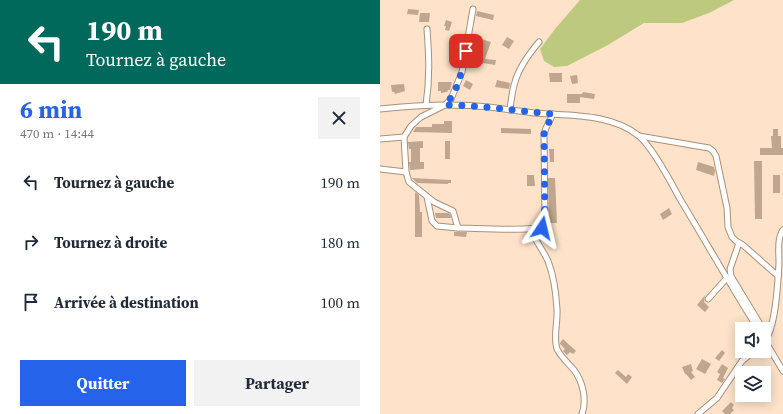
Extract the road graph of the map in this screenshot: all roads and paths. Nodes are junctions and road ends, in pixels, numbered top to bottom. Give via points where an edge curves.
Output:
1 (473, 9) dead end
2 (427, 29) dead end
3 (539, 42) dead end
4 (426, 105) junction
5 (445, 105) junction
6 (380, 110) edge
7 (510, 110) junction
8 (553, 114) junction
9 (639, 136) junction
10 (404, 137) junction
11 (380, 139) edge
12 (380, 169) edge
13 (406, 172) junction
14 (427, 197) junction
15 (458, 228) junction
16 (530, 229) junction
17 (783, 230) edge
18 (739, 243) junction
19 (778, 276) junction
20 (726, 279) junction
21 (708, 299) dead end
22 (754, 322) edge
23 (759, 322) edge
24 (771, 325) edge
25 (771, 350) edge
26 (746, 358) edge
27 (783, 371) edge
28 (582, 414) edge
29 (698, 414) edge

1 - 5 street via 462,72 451,99
2 - 4 street via 430,63
3 - 7 street via 518,74
4 - 5 street
4 - 6 street
5 - 7 street
5 - 10 street via 421,117
7 - 8 street
8 - 9 street via 607,121 624,126
8 - 16 street via 544,134 545,226
9 - 18 street via 714,151 728,212 728,227 732,237
9 - 20 street via 648,145
10 - 11 street
10 - 13 street
12 - 13 street
13 - 14 street via 409,182
14 - 15 street via 453,211
14 - 15 street via 434,224
15 - 16 street
16 - 28 street via 548,262 552,276 558,315 557,348 577,375 581,385 584,408
17 - 19 street via 779,236
18 - 19 street
18 - 23 street via 730,269 731,276
19 - 24 street
20 - 21 street
20 - 22 street
25 - 27 street
26 - 29 street via 717,398

